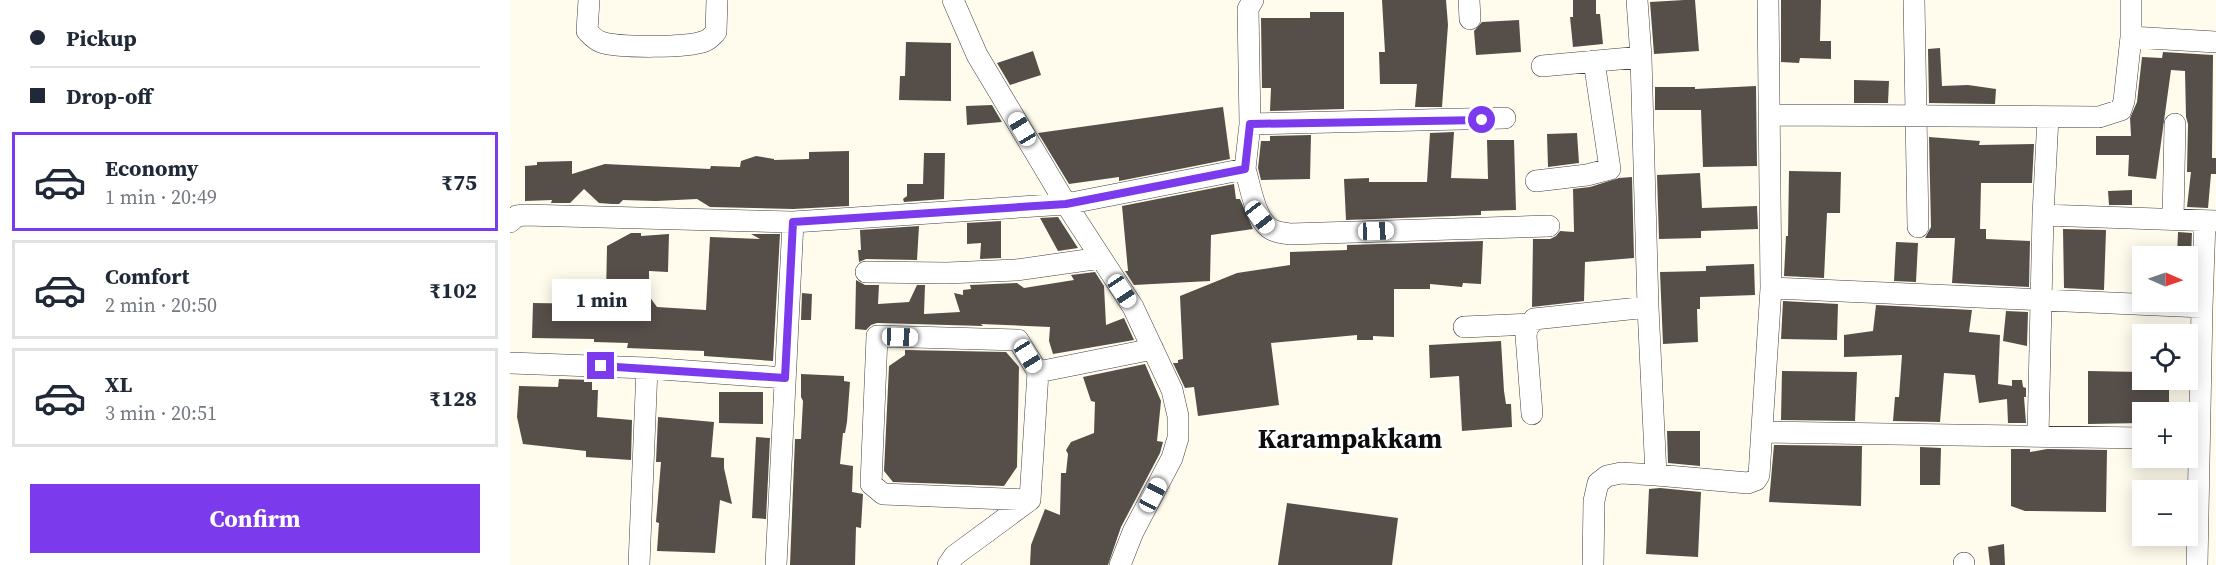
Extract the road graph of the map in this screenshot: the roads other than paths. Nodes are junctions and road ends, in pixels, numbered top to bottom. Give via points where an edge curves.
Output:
1 (588, 0) edge
2 (717, 0) edge
3 (953, 0) edge
4 (1252, 0) edge
5 (1637, 0) edge
6 (1768, 0) edge
7 (1914, 0) edge
8 (2131, 0) edge
9 (2131, 38) junction
10 (2216, 42) edge
11 (1641, 57) junction
12 (1594, 61) junction
13 (1542, 66) dead end
14 (1770, 115) junction
15 (1916, 117) junction
16 (2048, 117) junction
17 (1505, 118) dead end
18 (1250, 124) junction
19 (2175, 124) dead end
20 (1245, 169) junction
21 (1536, 181) dead end
22 (1066, 204) junction
23 (2043, 215) junction
24 (2173, 219) junction
25 (2211, 221) edge
26 (510, 222) edge
27 (793, 222) junction
28 (1549, 226) dead end
29 (1918, 227) dead end
30 (1101, 258) junction
31 (866, 272) dead end
32 (1771, 288) junction
33 (2041, 300) junction
34 (1648, 307) junction
35 (2206, 315) edge
36 (1529, 324) junction
37 (1464, 327) dead end
38 (1153, 349) junction
39 (510, 363) edge
40 (647, 368) junction
41 (1038, 372) junction
42 (785, 378) junction
43 (1532, 414) dead end
44 (1763, 432) junction
45 (2038, 436) junction
46 (2132, 438) edge
47 (2201, 438) edge
48 (1656, 475) junction
49 (1030, 500) junction
50 (639, 565) edge
51 (776, 565) edge
52 (948, 565) edge
53 (1120, 565) edge
54 (1593, 565) edge
55 (2197, 565) edge

1 - 2 street via 587,30 594,38 603,43 633,46 706,41 716,32
3 - 22 street via 977,55
4 - 18 street via 1248,9
5 - 11 street
6 - 14 street
7 - 15 street
8 - 9 street
9 - 10 street
9 - 16 street via 2121,110 2099,117
11 - 12 street
11 - 34 street
12 - 13 street
12 - 21 street via 1610,170
14 - 15 street
14 - 32 street
15 - 16 street
15 - 29 street
16 - 23 street
17 - 18 street
18 - 20 street
19 - 24 street
20 - 22 street
20 - 28 street via 1260,217 1268,227 1290,234
22 - 27 street
22 - 30 street
23 - 24 street
23 - 33 street
24 - 25 street
25 - 35 street
26 - 27 street via 524,215
27 - 42 street
30 - 31 street via 1016,270
30 - 38 street via 1133,307
32 - 33 street
32 - 44 street
33 - 35 street
33 - 45 street
34 - 36 street via 1534,319
34 - 48 street
35 - 47 street
36 - 37 street
36 - 43 street via 1526,336
38 - 41 street
38 - 53 street via 1172,390 1179,438
39 - 40 street
40 - 42 street
40 - 50 street
41 - 49 street
41 - 49 street via 1018,340 877,336 871,484 883,494
42 - 51 street
44 - 45 street
44 - 48 street via 1756,480 1748,483
45 - 46 street
47 - 55 street
48 - 54 street via 1621,473 1598,483
49 - 52 street via 954,556

